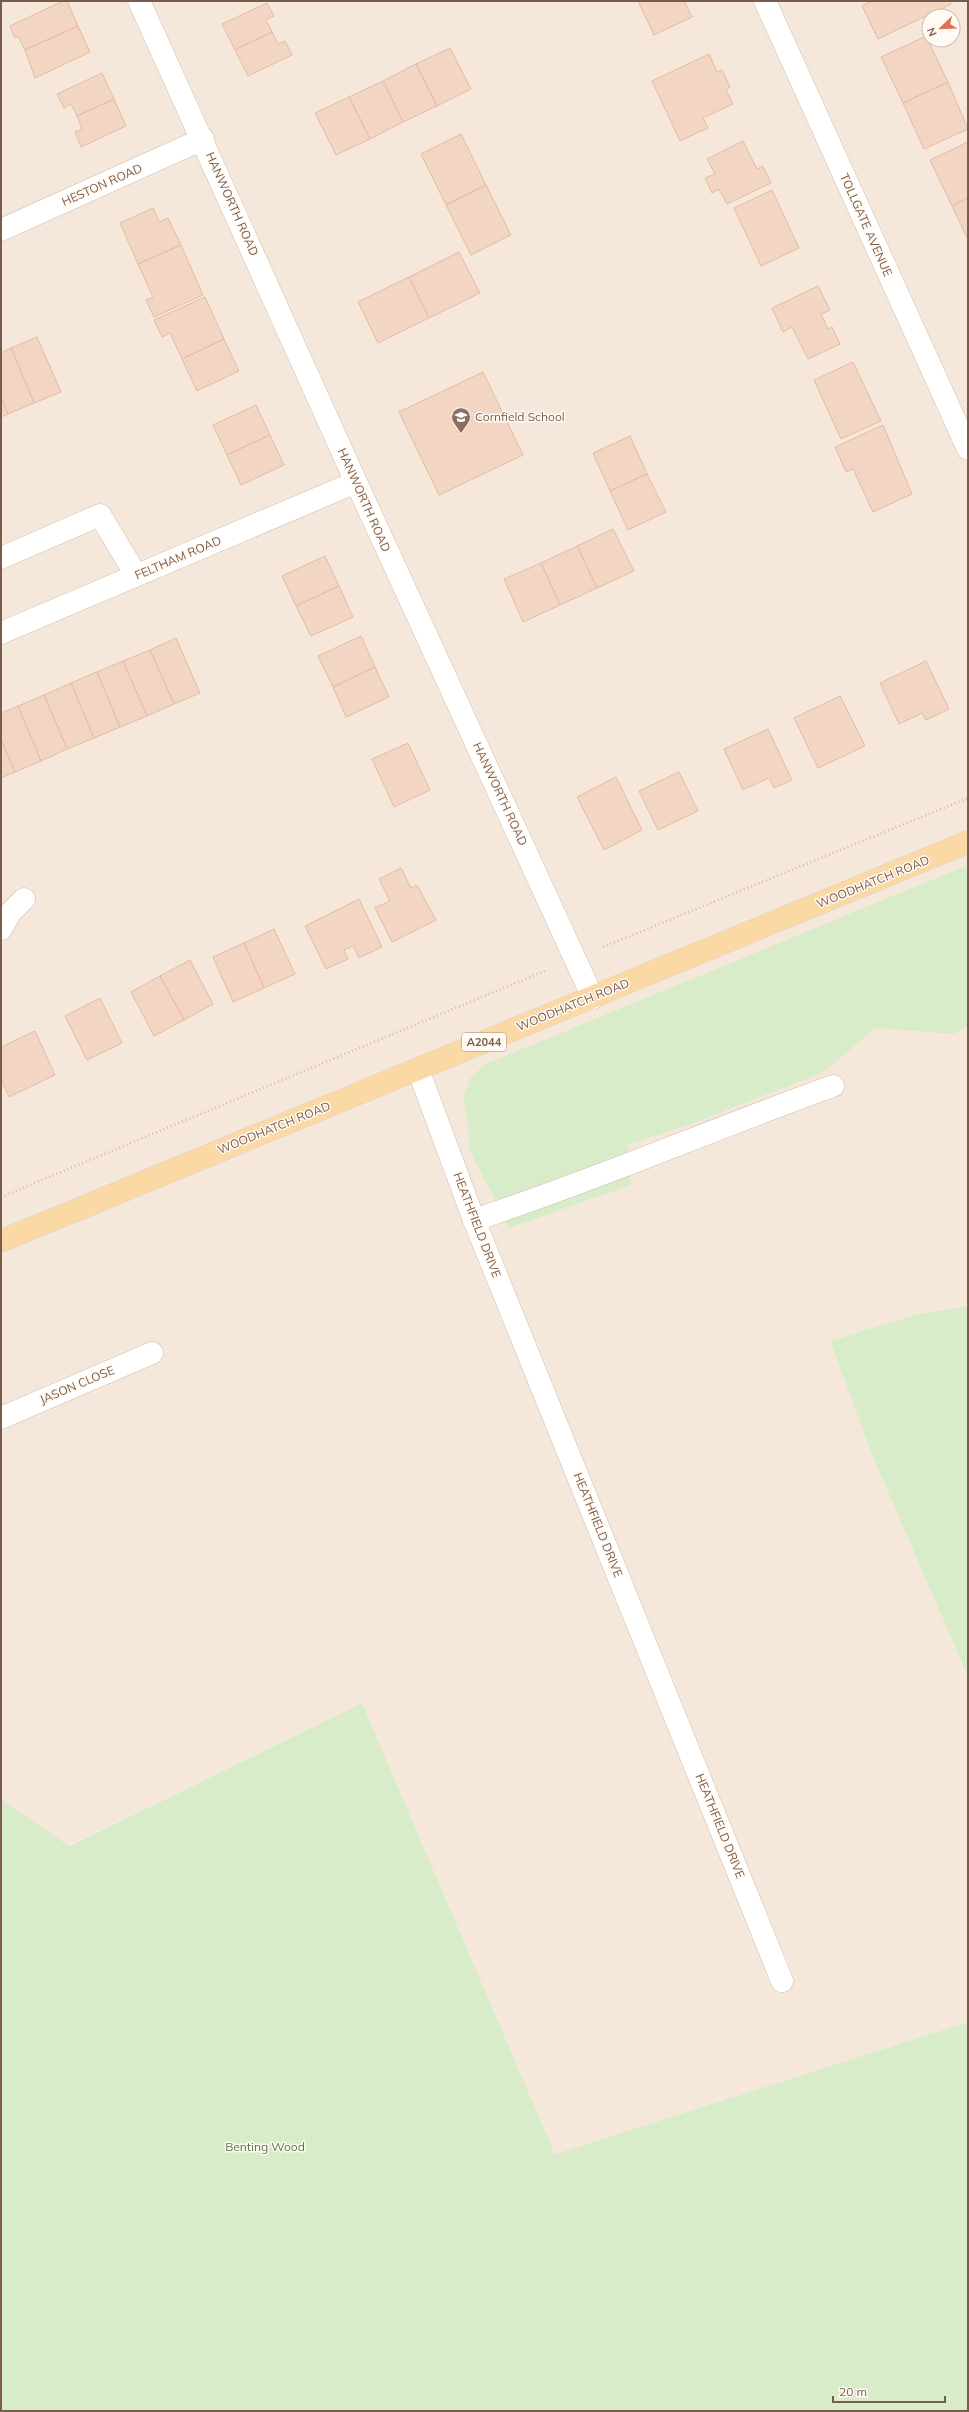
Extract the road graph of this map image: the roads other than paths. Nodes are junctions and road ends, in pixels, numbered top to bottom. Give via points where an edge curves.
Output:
1 (139, 1) edge
2 (765, 1) edge
3 (203, 139) junction
4 (1, 230) edge
5 (968, 449) edge
6 (356, 482) junction
7 (1, 558) edge
8 (136, 576) junction
9 (1, 633) edge
10 (968, 842) edge
11 (24, 899) dead end
12 (1, 929) edge
13 (592, 998) junction
14 (418, 1069) junction
15 (833, 1086) dead end
16 (474, 1220) junction
17 (1, 1241) edge
18 (152, 1353) dead end
19 (1, 1418) edge
20 (782, 1981) dead end

1 - 3 street, HANWORTH ROAD
2 - 5 street, TOLLGATE AVENUE
3 - 4 street, HESTON ROAD
3 - 6 street, HANWORTH ROAD
6 - 8 street, FELTHAM ROAD
6 - 13 street, HANWORTH ROAD
7 - 8 street via 100,515
8 - 9 street, FELTHAM ROAD
10 - 13 main road, WOODHATCH ROAD / A2044
11 - 12 street via 10,913
13 - 14 main road, WOODHATCH ROAD / A2044
14 - 16 street, HEATHFIELD DRIVE
14 - 17 main road, WOODHATCH ROAD / A2044
15 - 16 street via 543,1197
16 - 20 street, HEATHFIELD DRIVE
18 - 19 street, JASON CLOSE

